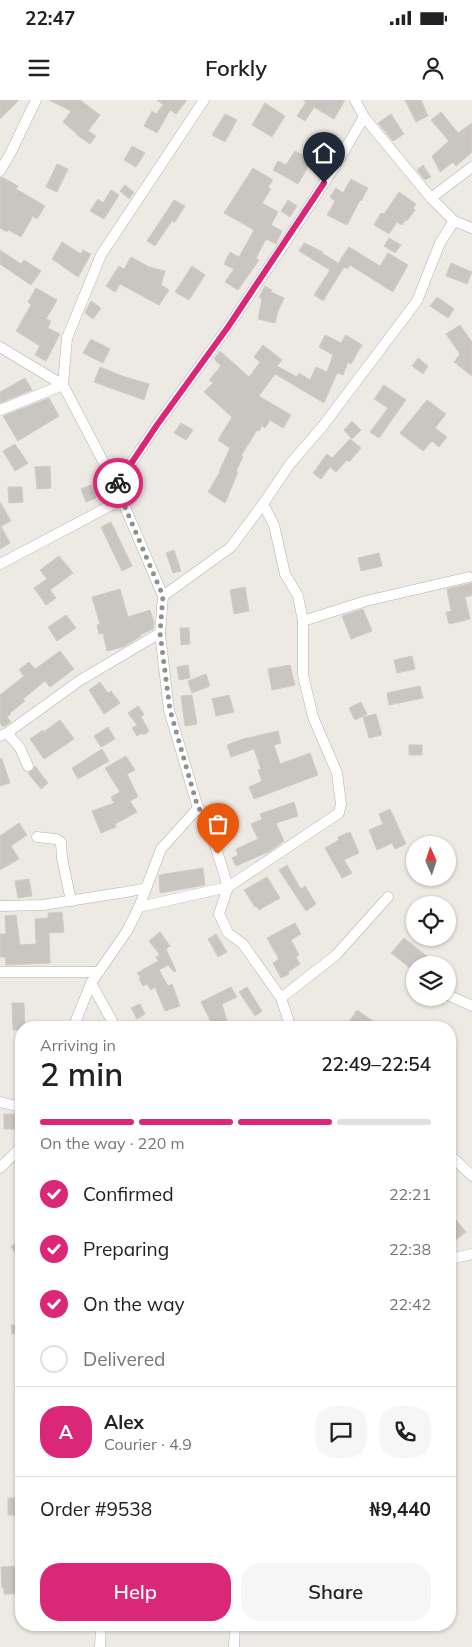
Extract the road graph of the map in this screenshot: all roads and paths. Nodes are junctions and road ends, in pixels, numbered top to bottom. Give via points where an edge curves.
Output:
1 (36, 100) edge
2 (204, 100) edge
3 (355, 100) edge
4 (364, 116) junction
5 (472, 167) edge
6 (0, 171) edge
7 (431, 198) junction
8 (454, 221) junction
9 (472, 228) edge
10 (0, 346) edge
11 (63, 386) junction
12 (0, 410) edge
13 (116, 486) junction
14 (123, 499) junction
15 (263, 504) junction
16 (0, 564) edge
17 (469, 577) dead end
18 (163, 596) junction
19 (303, 622) junction
20 (160, 633) junction
21 (4, 734) edge
22 (28, 766) dead end
23 (198, 808) junction
24 (37, 837) dead end
25 (228, 887) junction
26 (145, 888) junction
27 (388, 897) dead end
28 (71, 901) junction
29 (0, 906) edge
30 (139, 907) junction
31 (0, 972) edge
32 (99, 972) junction
33 (92, 983) junction
34 (281, 998) junction
35 (456, 998) edge
36 (472, 1006) edge
37 (76, 1021) edge
38 (112, 1021) edge
39 (289, 1021) edge
40 (0, 1102) edge
41 (15, 1106) edge
42 (15, 1153) edge
43 (456, 1161) edge
44 (0, 1168) edge
45 (472, 1176) edge
46 (472, 1254) edge
47 (456, 1258) edge
48 (101, 1631) edge
49 (235, 1631) edge
50 (100, 1647) edge
51 (234, 1647) edge

1 - 6 street
2 - 11 street via 101,255 67,338
3 - 4 street
4 - 7 street
4 - 13 street via 285,243
5 - 7 street
7 - 8 street
8 - 9 street
8 - 15 street via 440,242 416,301 290,464
10 - 11 street
11 - 12 street
11 - 13 street
13 - 14 street
14 - 16 street
14 - 18 street
15 - 18 street via 231,547
15 - 19 street via 274,525 285,574 298,596
17 - 19 street via 366,601
18 - 20 street
19 - 25 street via 303,675 313,717 337,773 342,804 339,813
20 - 21 street via 79,680
20 - 23 street via 170,710
21 - 22 street via 20,748
23 - 25 street via 206,815
23 - 26 street via 161,849
24 - 28 street via 61,842
25 - 30 street
25 - 34 street via 219,914 228,933 244,944
26 - 28 street
26 - 30 street
27 - 34 street via 336,955
28 - 29 street
30 - 32 street
31 - 32 street
32 - 33 street
33 - 37 street
33 - 38 street
34 - 39 street
35 - 36 street
40 - 41 street
42 - 44 street
43 - 45 street
46 - 47 street
48 - 50 street
49 - 51 street

